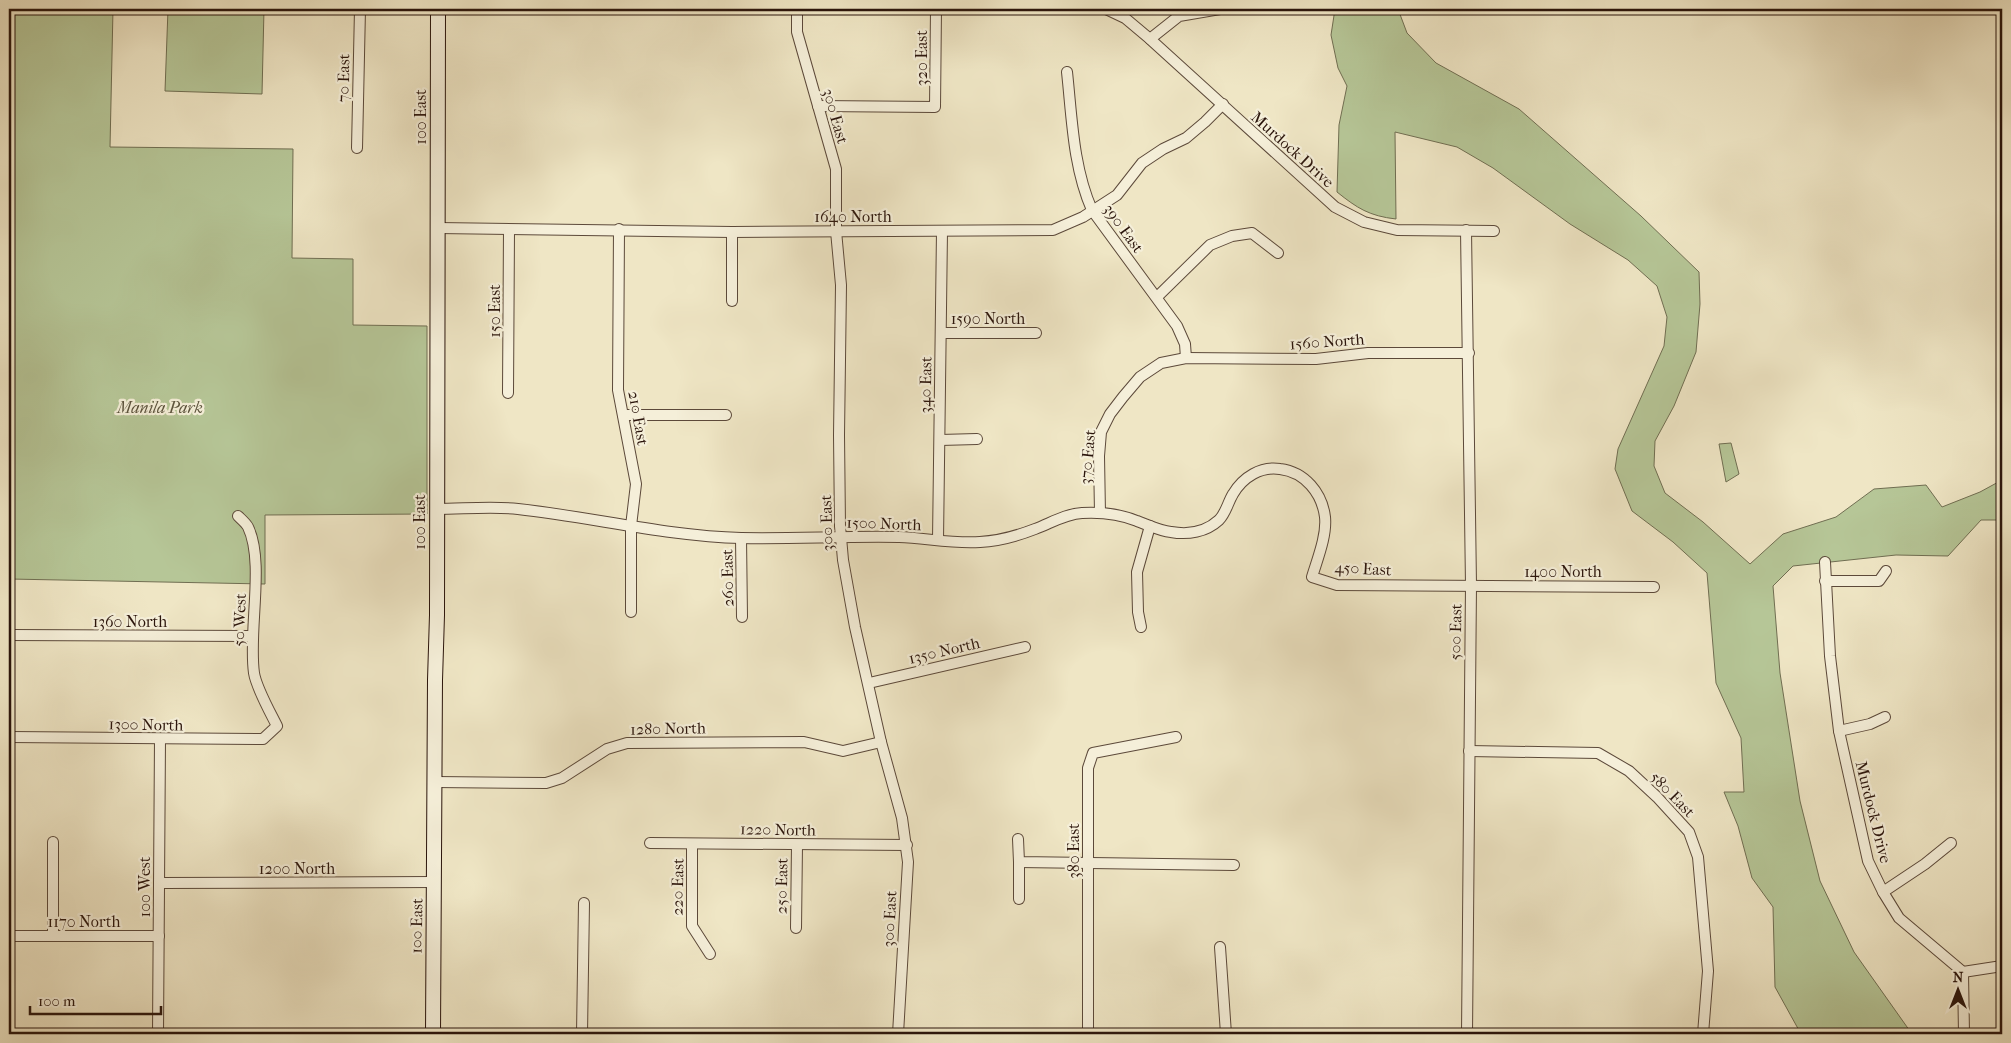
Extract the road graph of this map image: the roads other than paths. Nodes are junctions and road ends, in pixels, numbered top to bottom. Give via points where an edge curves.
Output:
1 (360, 9) edge
2 (438, 9) edge
3 (797, 9) edge
4 (936, 9) edge
5 (1106, 9) edge
6 (1220, 9) edge
7 (1150, 39) junction
8 (1067, 72) dead end
9 (1223, 104) junction
10 (818, 106) junction
11 (357, 148) dead end
12 (1092, 210) junction
13 (438, 228) junction
14 (619, 229) junction
15 (509, 230) junction
16 (1466, 230) junction
17 (836, 231) junction
18 (942, 231) junction
19 (1494, 231) dead end
20 (732, 232) junction
21 (1278, 253) dead end
22 (1156, 297) junction
23 (732, 301) dead end
24 (941, 333) junction
25 (1036, 333) dead end
26 (1469, 353) junction
27 (1186, 358) junction
28 (508, 393) dead end
29 (623, 415) junction
30 (726, 415) dead end
31 (977, 439) dead end
32 (940, 440) junction
33 (1294, 473) joint
34 (437, 509) junction
35 (1100, 512) junction
36 (238, 516) dead end
37 (631, 526) junction
38 (1150, 526) junction
39 (840, 536) junction
40 (741, 538) junction
41 (938, 540) junction
42 (1825, 562) dead end
43 (1886, 571) dead end
44 (1825, 582) junction
45 (1471, 585) junction
46 (1654, 587) dead end
47 (631, 612) dead end
48 (742, 617) dead end
49 (1141, 627) dead end
50 (9, 635) edge
51 (251, 636) junction
52 (1025, 647) dead end
53 (868, 683) junction
54 (1885, 717) dead end
55 (277, 726) joint
56 (1839, 730) junction
57 (1176, 736) dead end
58 (9, 737) edge
59 (160, 739) junction
60 (881, 742) junction
61 (1469, 750) junction
62 (434, 782) junction
63 (1018, 839) dead end
64 (53, 842) dead end
65 (650, 843) dead end
66 (1951, 843) dead end
67 (692, 844) junction
68 (797, 845) junction
69 (907, 846) junction
70 (1020, 862) junction
71 (1088, 863) junction
72 (1234, 865) dead end
73 (434, 882) junction
74 (159, 883) junction
75 (1883, 892) junction
76 (1019, 899) dead end
77 (584, 903) dead end
78 (796, 928) dead end
79 (9, 936) edge
80 (53, 936) junction
81 (159, 936) junction
82 (1220, 947) dead end
83 (710, 954) dead end
84 (2002, 966) edge
85 (1963, 972) junction
86 (158, 1034) edge
87 (433, 1034) edge
88 (582, 1034) edge
89 (898, 1034) edge
90 (1088, 1034) edge
91 (1226, 1034) edge
92 (1467, 1034) edge
93 (1703, 1034) edge
94 (1964, 1034) edge

1 - 11 street, 70 East
2 - 13 main road, 100 East
3 - 10 street, 300 East via 797,32
4 - 10 street, 320 East via 935,107
5 - 7 street, Murdock Drive via 1125,18
6 - 7 street via 1179,16
7 - 9 street, Murdock Drive
8 - 12 street, 390 East via 1078,171
9 - 12 street, 1640 North via 1186,138 1142,163 1117,195
9 - 16 street, Murdock Drive via 1342,211 1364,222 1397,230
10 - 17 street, 300 East via 836,169
12 - 18 street, 1640 North via 1053,230
12 - 22 street, 390 East
13 - 15 street, 1640 North
13 - 34 main road, 100 East
14 - 15 street, 1640 North
14 - 20 street, 1640 North
14 - 29 street, 210 East via 618,390
15 - 28 street, 150 East
16 - 19 street, Murdock Drive
16 - 26 street, 500 East
17 - 18 street, 1640 North
17 - 20 street, 1640 North
17 - 39 street, 300 East via 841,285
18 - 24 street, 340 East
20 - 23 street
21 - 22 street via 1252,233 1232,236 1210,246
22 - 27 street, 390 East via 1177,326 1185,344
24 - 25 street, 1590 North
24 - 32 street, 340 East
26 - 27 street, 1560 North via 1368,353 1316,359
26 - 45 street, 500 East
27 - 35 street, 370 East via 1161,363 1140,377 1110,414 1101,432
29 - 30 street
29 - 37 street, 210 East via 636,484
31 - 32 street
32 - 41 street, 340 East
33 - 38 street, 1500 North via 1265,469 1250,475 1240,484 1218,521 1198,532 1172,532
33 - 45 street, 450 East via 1316,491 1325,517 1312,577 1337,585
34 - 37 street, 1500 North via 516,509
34 - 62 main road, 100 East
35 - 38 street, 1500 North via 1120,515
35 - 41 street, 1500 North via 1060,518 1010,538 979,543
36 - 51 street, 50 West via 248,526 254,552
37 - 40 street, 1500 North
37 - 47 street, 210 East
38 - 49 street via 1137,572
39 - 40 street, 1500 North
39 - 41 street, 1500 North
39 - 53 street, 300 East
40 - 48 street, 260 East
42 - 44 street, Murdock Drive
43 - 44 street via 1879,581
44 - 56 street, Murdock Drive
45 - 46 street, 1400 North
45 - 61 street, 500 East
50 - 51 street, 1360 North
51 - 55 street, 50 West via 254,675
52 - 53 street, 1350 North
53 - 60 street, 300 East
54 - 56 street via 1870,724
55 - 59 street, 1300 North via 263,739
56 - 75 street, Murdock Drive via 1868,861
57 - 71 street, 380 East via 1093,753 1088,768
58 - 59 street, 1300 North
59 - 74 street, 100 West
60 - 62 street, 1280 North via 843,751 804,742 627,743 607,749 562,778 546,783
60 - 69 street, 300 East
61 - 92 street, 500 East
61 - 93 street, 580 East via 1598,753 1629,771 1689,832 1698,857 1708,972
62 - 73 main road, 100 East
63 - 70 street
64 - 80 street
65 - 67 street, 1220 North
66 - 75 street
67 - 68 street, 1220 North
67 - 83 street, 220 East via 692,926
68 - 69 street, 1220 North
68 - 78 street, 250 East
69 - 89 street, 300 East
70 - 71 street
70 - 76 street
71 - 72 street
71 - 90 street, 380 East
73 - 74 street, 1200 North
73 - 87 main road, 100 East
74 - 81 street, 100 West
75 - 85 street, Murdock Drive via 1899,918
77 - 88 street
79 - 80 street, 1170 North
80 - 81 street, 1170 North
81 - 86 street, 100 West
82 - 91 street
84 - 85 street
85 - 94 street

